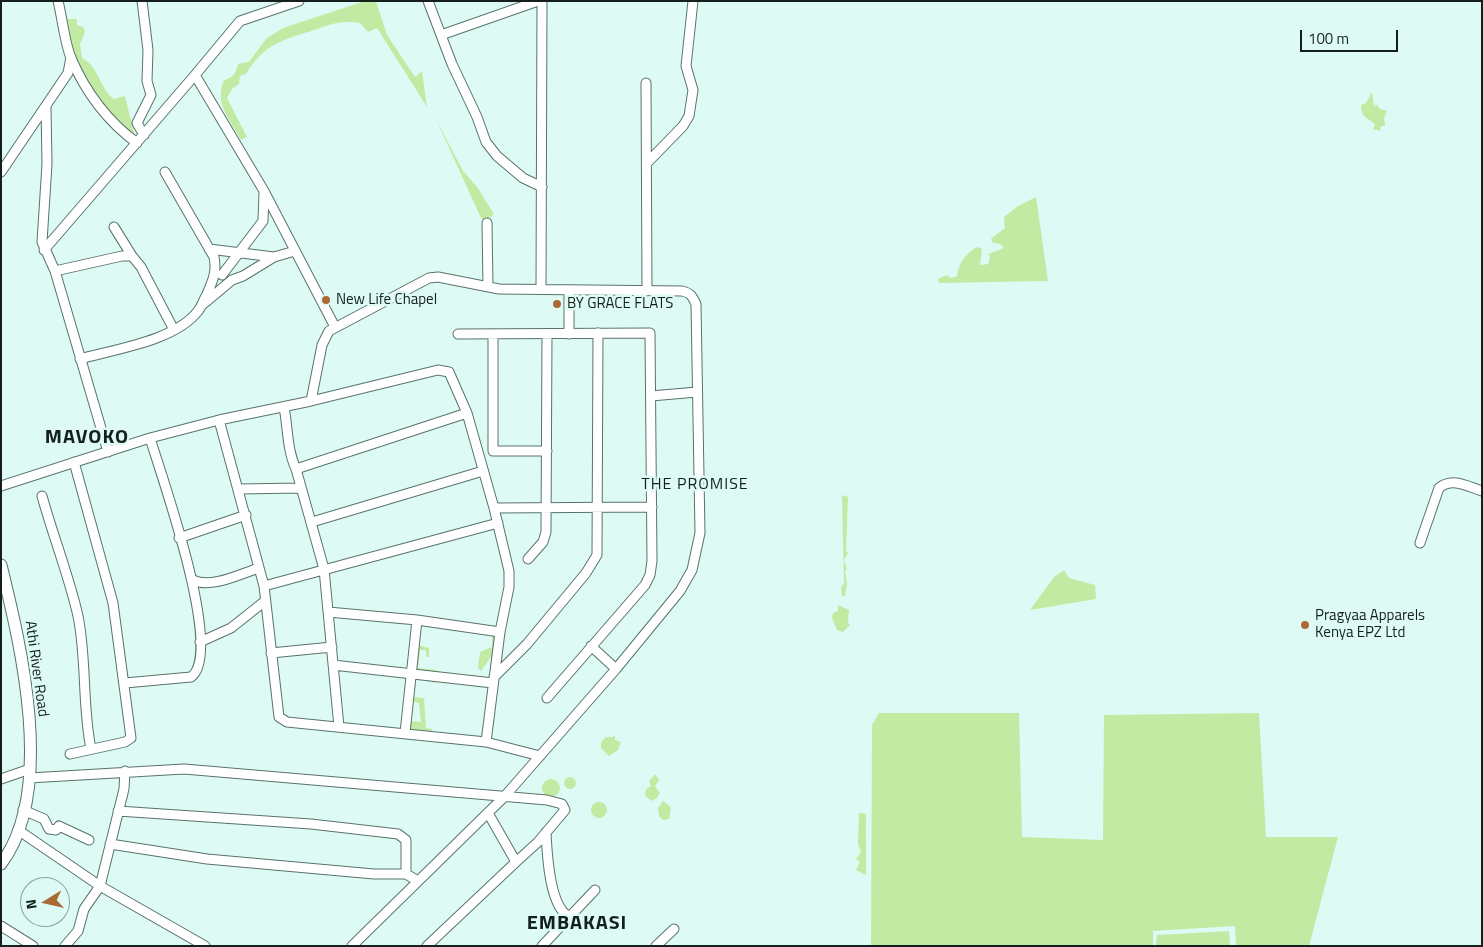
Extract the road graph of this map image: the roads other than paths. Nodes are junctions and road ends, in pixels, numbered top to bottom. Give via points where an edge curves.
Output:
1 (68, 1) edge
2 (142, 1) edge
3 (299, 1) edge
4 (428, 1) edge
5 (538, 1) edge
6 (542, 1) edge
7 (693, 1) edge
8 (58, 3) edge
9 (441, 35) junction
10 (71, 57) junction
11 (195, 75) junction
12 (646, 83) dead end
13 (46, 107) junction
14 (144, 135) junction
15 (137, 143) junction
16 (646, 162) junction
17 (1, 172) edge
18 (165, 172) dead end
19 (542, 187) junction
20 (264, 191) junction
21 (487, 224) dead end
22 (114, 227) dead end
23 (209, 249) junction
24 (44, 250) junction
25 (295, 250) junction
26 (238, 254) junction
27 (132, 256) junction
28 (274, 257) junction
29 (55, 271) junction
30 (219, 273) junction
31 (230, 282) junction
32 (488, 287) junction
33 (541, 289) junction
34 (569, 290) junction
35 (647, 291) junction
36 (201, 306) junction
37 (335, 327) junction
38 (174, 330) junction
39 (598, 333) junction
40 (458, 334) dead end
41 (493, 334) junction
42 (547, 334) junction
43 (569, 334) junction
44 (80, 359) junction
45 (697, 392) junction
46 (651, 396) junction
47 (311, 401) junction
48 (284, 407) junction
49 (467, 413) junction
50 (220, 420) junction
51 (150, 438) junction
52 (547, 451) junction
53 (108, 452) junction
54 (74, 462) junction
55 (296, 469) junction
56 (483, 471) junction
57 (1, 486) edge
58 (301, 488) junction
59 (239, 489) junction
60 (1482, 490) edge
61 (42, 496) dead end
62 (652, 507) junction
63 (494, 508) junction
64 (598, 508) junction
65 (547, 509) junction
66 (246, 516) junction
67 (312, 522) junction
68 (498, 523) junction
69 (179, 538) junction
70 (1420, 543) dead end
71 (528, 559) dead end
72 (1, 565) edge
73 (259, 568) junction
74 (324, 569) junction
75 (193, 580) junction
76 (264, 586) junction
77 (265, 601) junction
78 (328, 612) junction
79 (417, 620) junction
80 (500, 632) junction
81 (200, 642) junction
82 (591, 646) junction
83 (332, 647) junction
84 (271, 653) junction
85 (333, 664) junction
86 (616, 669) junction
87 (411, 674) junction
88 (493, 680) junction
89 (125, 683) junction
90 (548, 698) dead end
91 (339, 727) junction
92 (405, 733) junction
93 (486, 742) junction
94 (91, 749) junction
95 (70, 754) dead end
96 (540, 756) junction
97 (125, 771) junction
98 (30, 773) junction
99 (1, 779) edge
100 (504, 797) junction
101 (23, 810) junction
102 (118, 811) junction
103 (488, 813) junction
104 (18, 830) junction
105 (546, 832) junction
106 (89, 840) dead end
107 (110, 844) junction
108 (516, 862) junction
109 (1, 864) edge
110 (406, 874) junction
111 (418, 882) junction
112 (100, 886) junction
113 (595, 890) dead end
114 (570, 917) junction
115 (1, 926) edge
116 (674, 929) dead end
117 (428, 945) edge
118 (33, 946) edge
119 (65, 946) edge
120 (205, 946) edge
121 (352, 946) edge
122 (542, 946) edge
123 (656, 946) edge

1 - 8 street
2 - 14 street via 150,95 137,123
3 - 11 street via 240,21
4 - 9 street
5 - 9 street
6 - 19 street
7 - 16 street via 686,66 693,90 689,116
8 - 10 street
9 - 19 street via 486,142 522,178
10 - 13 street via 68,74
10 - 15 street via 104,115
11 - 14 street
11 - 20 street
12 - 16 street
13 - 17 street
13 - 24 street
14 - 15 street
15 - 24 street
16 - 35 street
18 - 23 street
19 - 33 street
20 - 25 street
20 - 26 street via 264,221
21 - 32 street
22 - 27 street
23 - 26 street
23 - 30 street
24 - 29 street
25 - 28 street
25 - 37 street
26 - 28 street
26 - 30 street
27 - 29 street
27 - 38 street
28 - 31 street
29 - 44 street
30 - 31 street
30 - 36 street
31 - 36 street
32 - 33 street
32 - 37 street via 429,278
33 - 34 street
34 - 35 street
34 - 43 street
35 - 45 street via 682,291 693,297 696,304
36 - 38 street
37 - 47 street via 329,331 322,345
38 - 44 street via 147,341
39 - 43 street
39 - 46 street via 650,333
39 - 64 street
40 - 41 street
41 - 42 street
41 - 52 street via 493,451
42 - 43 street
42 - 52 street
44 - 53 street
45 - 46 street
45 - 86 street via 700,533 696,557 680,591
46 - 62 street
47 - 48 street
47 - 49 street via 445,370 453,377
48 - 50 street
48 - 55 street via 290,455
49 - 55 street
49 - 56 street
50 - 51 street
50 - 59 street
51 - 53 street
51 - 69 street
52 - 65 street
53 - 54 street
54 - 57 street
54 - 89 street via 113,603
55 - 58 street
56 - 63 street
56 - 67 street
58 - 59 street
58 - 67 street
59 - 66 street
60 - 70 street via 1454,482 1439,488
61 - 94 street via 78,615
62 - 64 street
62 - 82 street via 648,580
63 - 65 street
63 - 68 street
64 - 65 street
64 - 88 street via 598,549 594,561 527,644
65 - 71 street via 545,538
66 - 69 street
66 - 73 street
67 - 74 street
68 - 74 street
68 - 80 street via 509,571
69 - 75 street
72 - 98 main road, Athi River Road via 22,656
73 - 75 street via 210,583 200,584
73 - 76 street
74 - 76 street
74 - 78 street
75 - 81 street
76 - 77 street
77 - 81 street via 238,623
77 - 84 street
78 - 79 street
78 - 83 street
79 - 80 street
79 - 87 street
80 - 88 street
81 - 89 street via 197,669 191,677
82 - 86 street
82 - 90 street
83 - 84 street
83 - 85 street
84 - 91 street via 279,717 287,722
85 - 87 street
85 - 91 street
86 - 96 street
87 - 88 street
87 - 92 street
88 - 93 street
89 - 94 street via 131,738
91 - 92 street
92 - 93 street
93 - 96 street
94 - 95 street
96 - 100 street
97 - 98 street
97 - 100 street via 184,769
97 - 102 street
98 - 99 street
98 - 101 main road, Athi River Road
100 - 103 street
100 - 105 street via 562,804 564,810
101 - 104 main road, Athi River Road
101 - 106 street via 44,819 49,829 56,830 59,826
102 - 107 street
102 - 110 street via 311,824 398,834 406,840
103 - 108 street
103 - 111 street
104 - 109 main road, Athi River Road
104 - 112 street
105 - 108 street
105 - 114 street via 557,902 563,914
107 - 110 street via 207,859
107 - 112 street
108 - 117 street
110 - 111 street
111 - 121 street
112 - 119 street via 84,909 78,931
112 - 120 street
113 - 114 street
114 - 122 street
115 - 118 street
116 - 123 street

